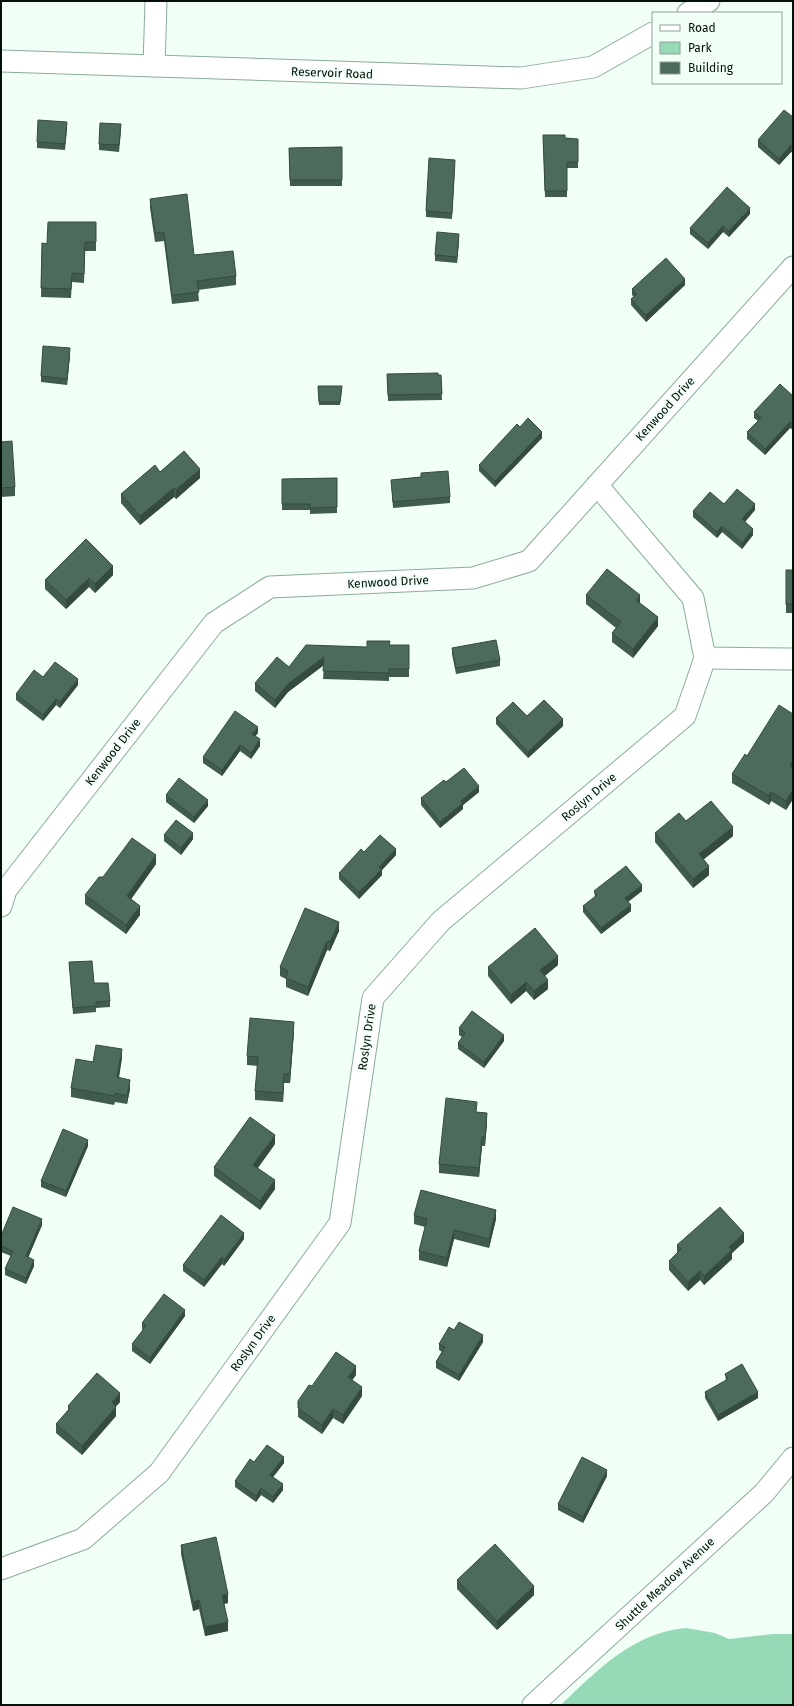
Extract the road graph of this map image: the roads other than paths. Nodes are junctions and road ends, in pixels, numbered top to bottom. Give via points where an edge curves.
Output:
1 (156, 1) edge
2 (710, 1) edge
3 (690, 12) edge
4 (652, 34) edge
5 (1, 61) edge
6 (154, 66) junction
7 (793, 267) edge
8 (597, 485) junction
9 (705, 658) junction
10 (793, 659) edge
11 (1, 906) edge
12 (793, 1458) edge
13 (1, 1569) edge
14 (533, 1705) edge

1 - 6 street
2 - 3 street
4 - 6 street, Reservoir Road via 593,66 521,78
5 - 6 street, Reservoir Road
7 - 8 street, Kenwood Drive
8 - 9 street via 693,598
8 - 11 street, Kenwood Drive via 529,561 473,578 270,587 214,623 6,890
9 - 10 street
9 - 13 street, Roslyn Drive via 685,716 441,921 373,998 340,1223 159,1473 83,1539
12 - 14 street, Shuttle Meadow Avenue via 764,1493

